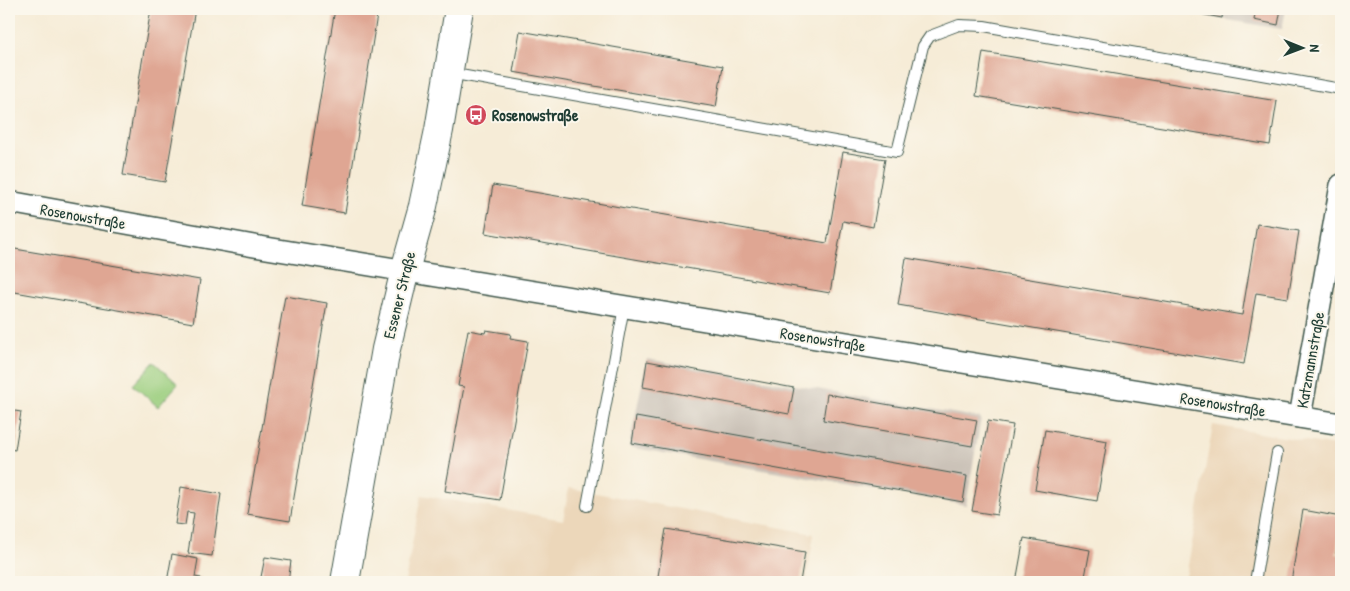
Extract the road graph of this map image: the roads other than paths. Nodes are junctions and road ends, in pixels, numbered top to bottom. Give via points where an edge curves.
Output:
1 (459, 9) edge
2 (448, 72) junction
3 (1341, 89) edge
4 (1341, 185) edge
5 (9, 202) edge
6 (405, 270) junction
7 (624, 307) junction
8 (1300, 417) junction
9 (1341, 424) edge
10 (1277, 453) dead end
11 (587, 506) dead end
12 (345, 582) edge
13 (1255, 582) edge

1 - 2 main road, Essener Straße
2 - 3 lane via 897,152 923,46 930,36 959,25 984,26
2 - 6 main road, Essener Straße via 423,206
4 - 8 street, Katzmannstraße
5 - 6 street, Rosenowstraße
6 - 7 street, Rosenowstraße
6 - 12 main road, Essener Straße via 386,349
7 - 8 street, Rosenowstraße
7 - 11 lane
8 - 9 street, Rosenowstraße
10 - 13 lane

